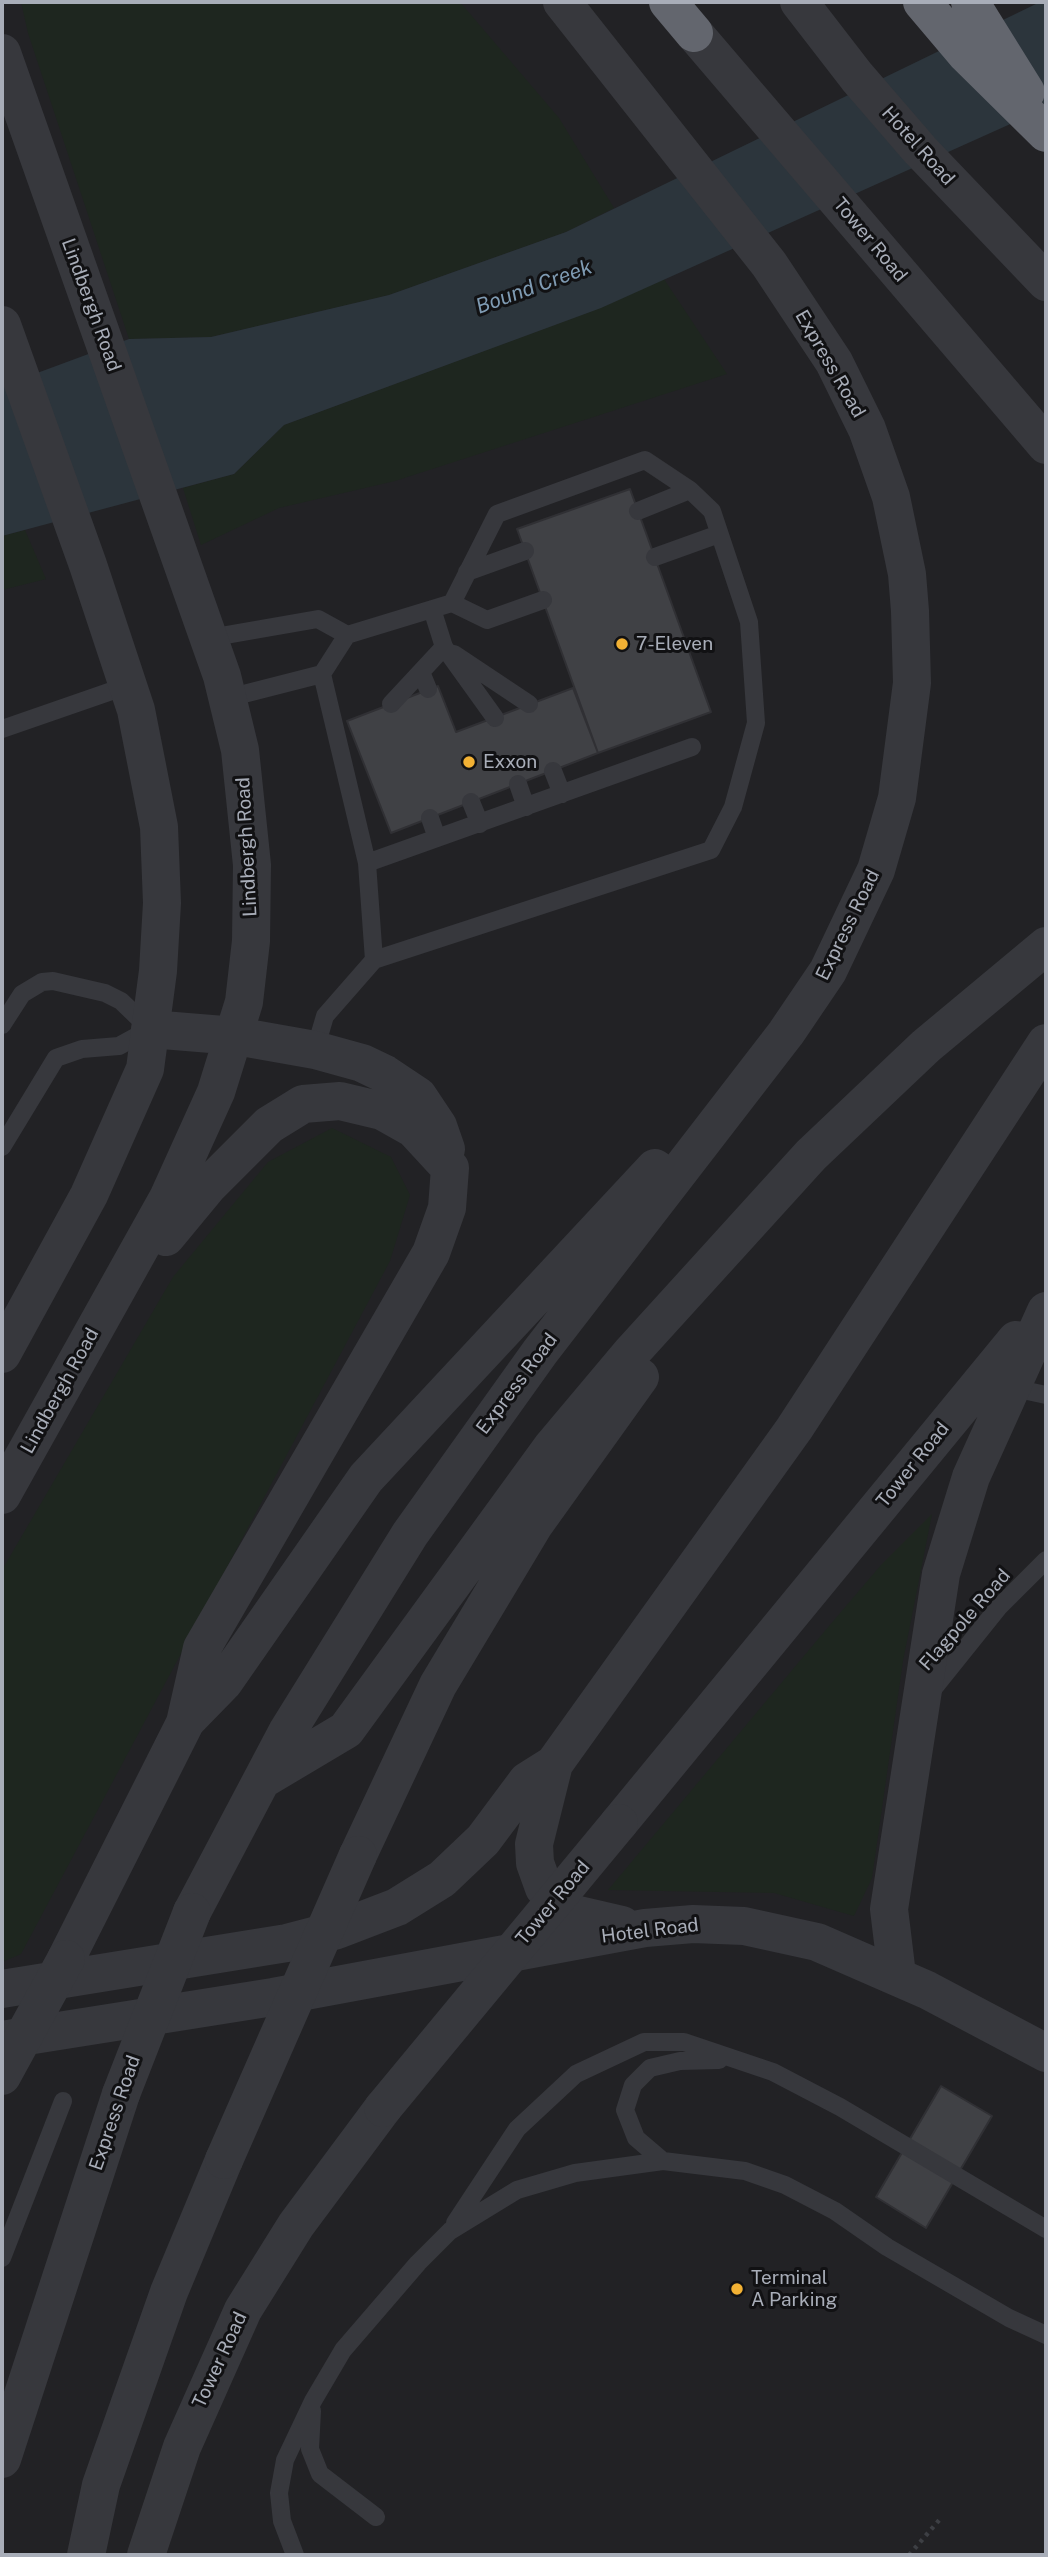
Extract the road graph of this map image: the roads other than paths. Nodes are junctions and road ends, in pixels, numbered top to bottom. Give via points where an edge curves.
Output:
1 (562, 2) edge
2 (668, 2) edge
3 (674, 2) edge
4 (799, 2) edge
5 (922, 2) edge
6 (971, 2) edge
7 (694, 33) junction
8 (2, 54) edge
9 (1046, 118) edge
10 (1046, 133) edge
11 (1046, 282) edge
12 (2, 325) edge
13 (1046, 445) edge
14 (690, 490) junction
15 (638, 511) dead end
16 (719, 534) junction
17 (525, 551) dead end
18 (655, 557) dead end
19 (467, 572) junction
20 (543, 600) dead end
21 (452, 603) junction
22 (432, 609) junction
23 (347, 635) junction
24 (209, 638) junction
25 (444, 647) junction
26 (421, 672) junction
27 (322, 674) junction
28 (129, 685) junction
29 (428, 689) dead end
30 (228, 698) junction
31 (391, 704) dead end
32 (529, 704) dead end
33 (495, 718) dead end
34 (2, 729) edge
35 (692, 747) dead end
36 (553, 771) dead end
37 (518, 784) dead end
38 (562, 794) junction
39 (471, 802) dead end
40 (526, 807) junction
41 (429, 818) dead end
42 (480, 824) junction
43 (437, 838) junction
44 (367, 863) junction
45 (1046, 946) edge
46 (374, 960) junction
47 (2, 1025) edge
48 (150, 1030) junction
49 (786, 1033) junction
50 (236, 1036) junction
51 (1046, 1042) edge
52 (315, 1050) junction
53 (2, 1147) edge
54 (450, 1168) junction
55 (755, 1215) junction
56 (1046, 1303) edge
57 (1046, 1311) edge
58 (94, 1330) junction
59 (2, 1354) edge
60 (1010, 1387) junction
61 (1046, 1395) edge
62 (965, 1401) junction
63 (2, 1495) edge
64 (1046, 1560) edge
65 (919, 1711) junction
66 (185, 1723) junction
67 (554, 1764) junction
68 (261, 1780) junction
69 (645, 1928) junction
70 (897, 1975) junction
71 (2, 1989) edge
72 (2, 2040) edge
73 (1046, 2053) edge
74 (730, 2060) junction
75 (2, 2076) edge
76 (63, 2101) dead end
77 (663, 2161) junction
78 (1046, 2229) edge
79 (450, 2231) junction
80 (2, 2258) edge
81 (1046, 2335) edge
82 (313, 2401) junction
83 (2, 2459) edge
84 (376, 2518) dead end
85 (86, 2555) edge
86 (146, 2555) edge
87 (295, 2555) edge

1 - 49 street, Express Road via 724,203 814,328 862,417 891,498 907,574 912,682 897,798 876,870 828,971
2 - 7 highway
3 - 7 highway
4 - 11 street, Hotel Road via 857,77
5 - 10 highway via 966,54
6 - 9 highway
7 - 13 street, Tower Road
8 - 24 street, Lindbergh Road
12 - 28 street
14 - 15 lane
14 - 16 lane via 712,511
14 - 19 lane via 645,460 510,509 497,514
16 - 18 lane
16 - 46 lane via 749,622 756,723 733,807 711,849
17 - 19 lane
19 - 21 lane
20 - 21 lane via 487,621
21 - 22 lane
22 - 23 lane
22 - 25 lane
23 - 24 lane via 318,619
23 - 27 lane
24 - 30 street, Lindbergh Road
25 - 26 lane
25 - 32 lane
25 - 33 lane
26 - 29 lane
26 - 31 lane
27 - 30 lane
27 - 44 lane
28 - 34 lane
28 - 48 street via 159,827 160,937
30 - 50 street, Lindbergh Road via 246,787 252,865 248,976
35 - 38 lane
36 - 38 lane
37 - 40 lane
38 - 40 lane
39 - 42 lane
40 - 42 lane
41 - 43 lane
42 - 43 lane
43 - 44 lane
44 - 46 lane
45 - 55 street via 866,1100
46 - 52 lane via 325,1016
47 - 48 lane via 22,994 52,981 121,1001
48 - 50 street
48 - 53 lane via 119,1046 82,1049 56,1058
48 - 59 street via 145,1069 104,1164
49 - 66 street via 390,1450 338,1514 224,1682
49 - 68 street, Express Road via 454,1471 369,1596
50 - 52 street
50 - 58 street, Lindbergh Road via 186,1162
51 - 67 street via 794,1429
52 - 54 street via 374,1068 418,1096 438,1126
54 - 58 street via 414,1129 382,1111 340,1101 303,1104 270,1125 209,1185
54 - 66 street via 447,1209 431,1253 202,1648
55 - 68 street via 552,1447 346,1730
55 - 85 street, bridge via 534,1525 438,1685 358,1855 174,2280 101,2485
56 - 62 street, Tower Road
57 - 60 street
58 - 63 street, Lindbergh Road
60 - 61 lane
60 - 62 lane via 982,1391
60 - 65 street via 950,1539
62 - 86 street, Tower Road, bridge via 383,2108 296,2225 243,2310 182,2446
64 - 65 lane, Flagpole Road via 968,1643
65 - 70 street via 889,1909
66 - 75 street, bridge
67 - 69 street via 534,1844 544,1888 569,1913
67 - 71 street via 527,1781 483,1840 442,1879 397,1907 287,1943
68 - 83 street, Express Road, bridge via 192,1912 121,2094
69 - 70 street, Hotel Road via 693,1924 779,1932 817,1941
69 - 72 street, Hotel Road
70 - 73 street, Hotel Road
74 - 77 lane via 681,2061 650,2068 633,2085 625,2110 636,2138
74 - 78 lane via 773,2072 840,2107
74 - 79 lane via 684,2042 644,2042 576,2074 517,2129
76 - 80 lane
77 - 79 lane via 575,2173 517,2190
77 - 81 lane via 745,2171 785,2185 1009,2318
79 - 82 lane via 343,2350
82 - 84 lane via 310,2449 320,2474
82 - 87 lane via 285,2460 279,2493 282,2521

